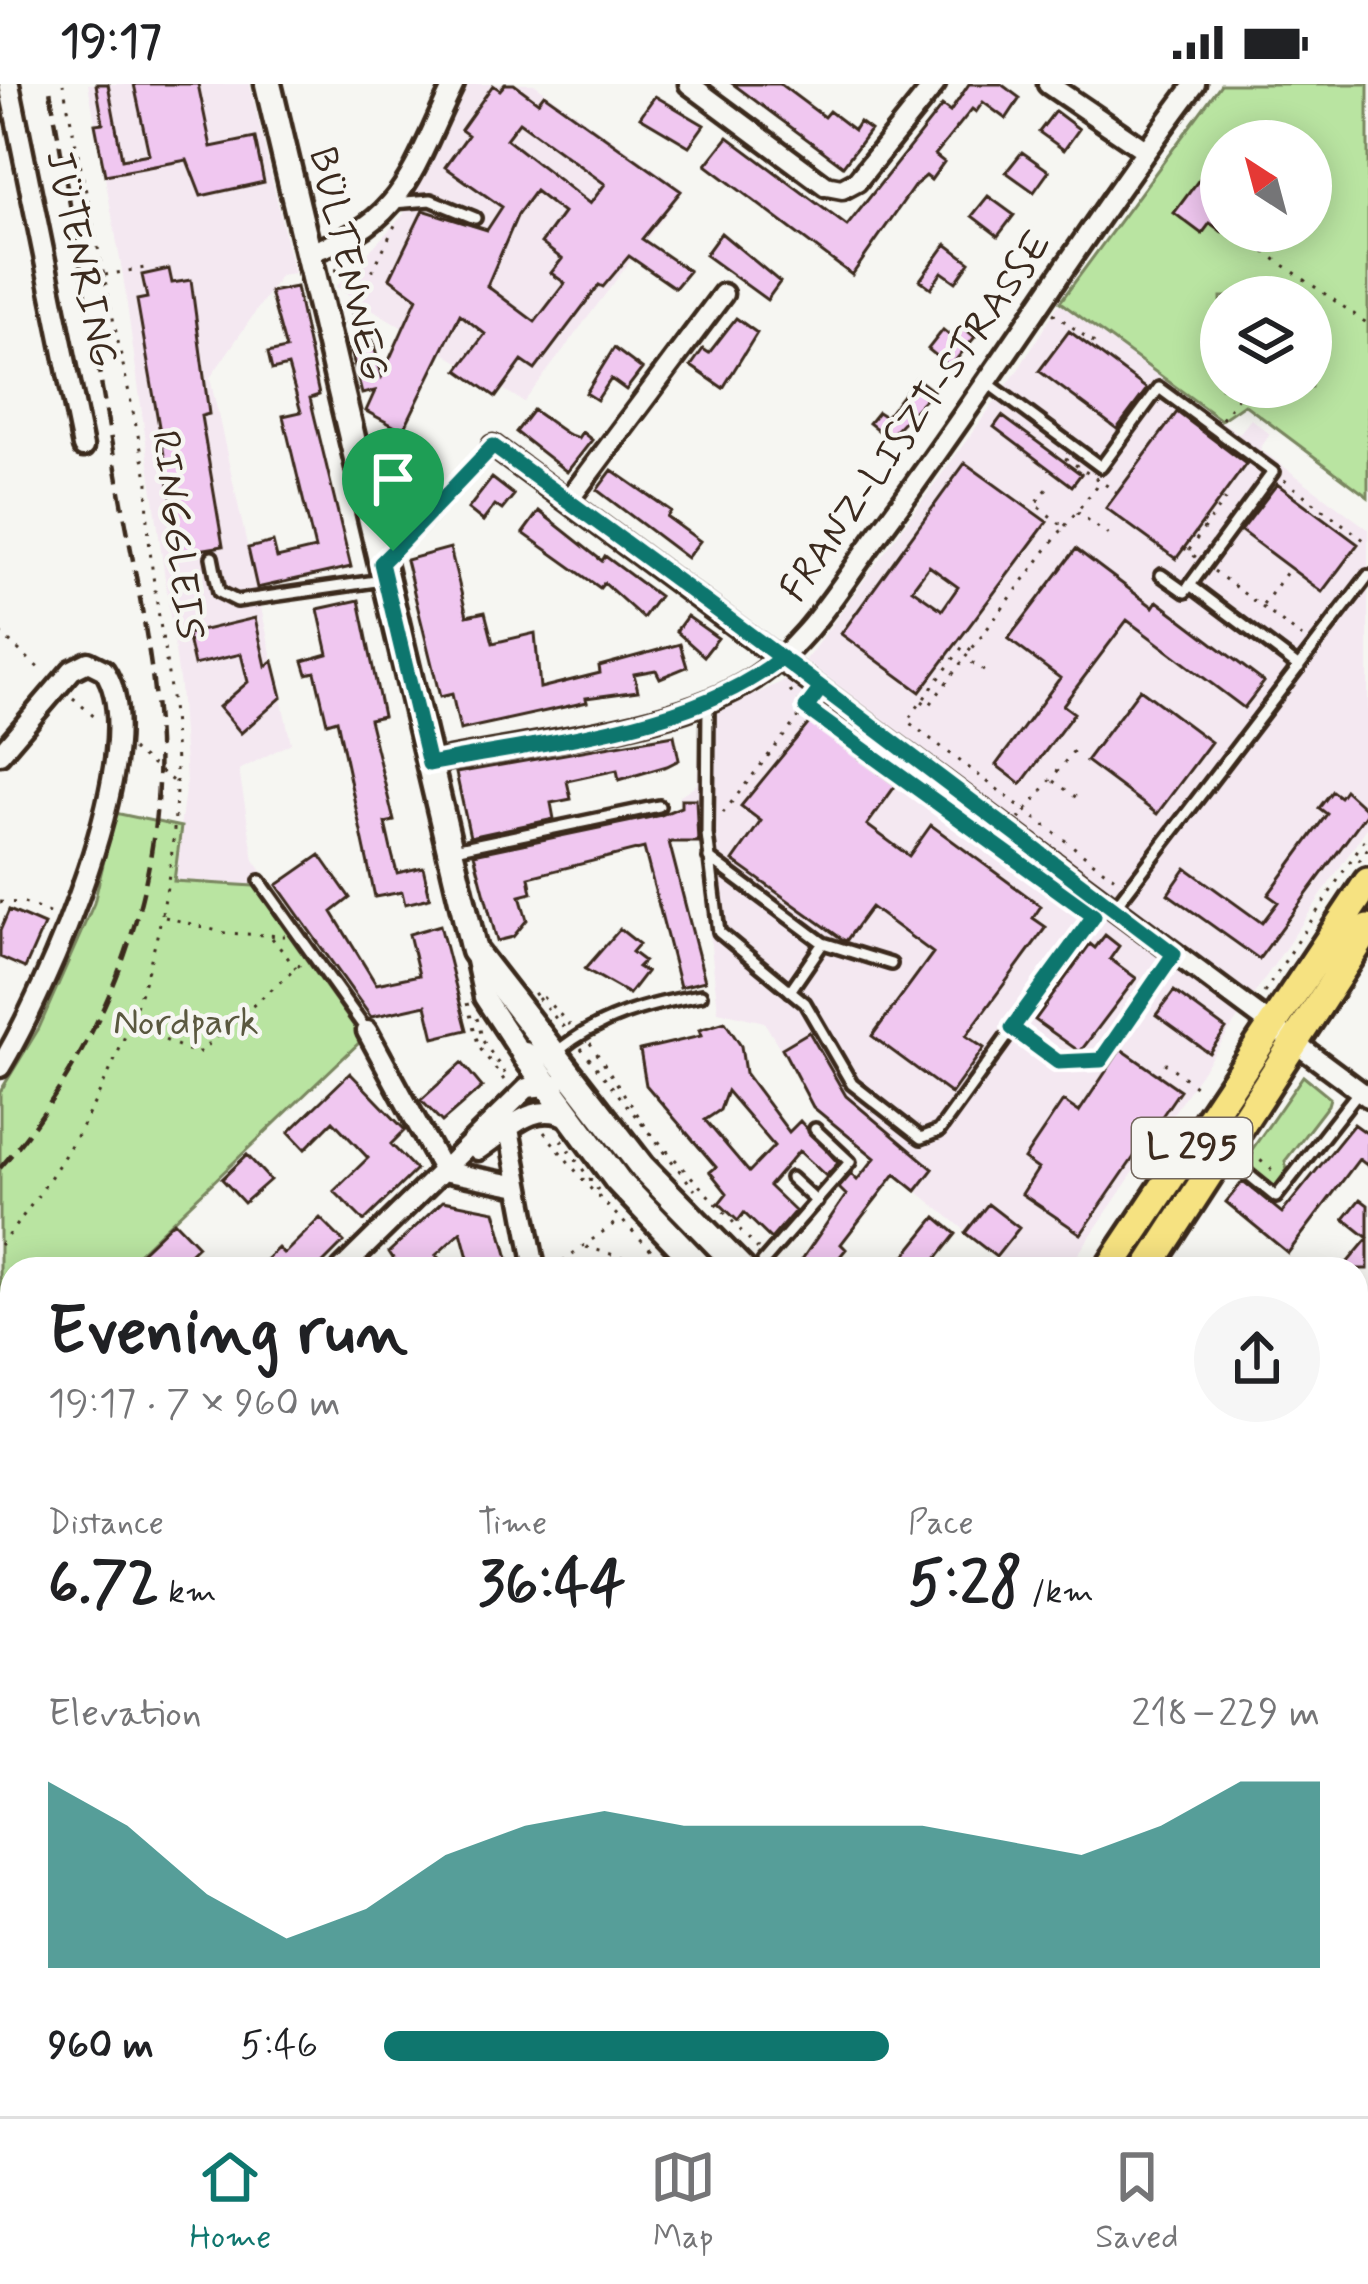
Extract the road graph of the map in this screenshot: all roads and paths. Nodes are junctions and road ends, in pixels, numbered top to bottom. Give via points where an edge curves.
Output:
1 (9, 84) edge
2 (63, 84) edge
3 (268, 84) edge
4 (454, 84) edge
5 (688, 84) edge
6 (935, 84) edge
7 (1048, 84) edge
8 (1195, 84) edge
9 (1145, 150) junction
10 (397, 208) junction
11 (475, 218) dead end
12 (309, 252) junction
13 (1262, 252) edge
14 (145, 268) dead end
15 (103, 275) junction
16 (1294, 276) edge
17 (723, 294) dead end
18 (1332, 297) edge
19 (1052, 312) dead end
20 (1368, 324) edge
21 (340, 337) dead end
22 (1094, 349) dead end
23 (989, 384) junction
24 (1230, 408) edge
25 (1221, 420) dead end
26 (493, 446) joint
27 (82, 447) dead end
28 (1101, 466) junction
29 (1273, 472) junction
30 (1047, 489) dead end
31 (568, 501) junction
32 (1076, 511) junction
33 (1242, 514) junction
34 (1064, 527) junction
35 (1114, 539) dead end
36 (1368, 543) edge
37 (212, 557) dead end
38 (1205, 564) junction
39 (1290, 568) dead end
40 (383, 572) junction
41 (1162, 574) dead end
42 (1368, 576) edge
43 (1190, 585) junction
44 (1262, 606) junction
45 (0, 633) edge
46 (1314, 646) junction
47 (951, 650) dead end
48 (971, 650) junction
49 (958, 654) junction
50 (781, 658) junction
51 (965, 658) junction
52 (1299, 667) junction
53 (984, 671) dead end
54 (58, 684) junction
55 (821, 688) junction
56 (922, 701) junction
57 (709, 702) junction
58 (806, 708) junction
59 (117, 737) junction
60 (1076, 748) dead end
61 (0, 754) edge
62 (429, 764) junction
63 (1052, 779) junction
64 (175, 784) junction
65 (1077, 798) dead end
66 (659, 806) dead end
67 (1027, 809) junction
68 (1011, 829) junction
69 (707, 834) junction
70 (1368, 835) edge
71 (449, 850) junction
72 (709, 858) junction
73 (260, 881) dead end
74 (1368, 881) edge
75 (1123, 885) dead end
76 (0, 902) edge
77 (1104, 908) junction
78 (162, 916) junction
79 (71, 921) junction
80 (296, 928) junction
81 (1368, 929) edge
82 (271, 937) junction
83 (823, 943) junction
84 (314, 953) junction
85 (1174, 954) junction
86 (891, 964) dead end
87 (296, 968) junction
88 (522, 981) dead end
89 (465, 989) dead end
90 (790, 991) junction
91 (535, 994) junction
92 (701, 995) dead end
93 (1260, 999) dead end
94 (132, 1026) junction
95 (1273, 1026) junction
96 (1012, 1028) junction
97 (367, 1031) joint
98 (557, 1040) junction
99 (1297, 1044) junction
100 (1174, 1053) dead end
101 (1166, 1063) junction
102 (0, 1067) edge
103 (1158, 1075) dead end
104 (538, 1086) junction
105 (1364, 1094) edge
106 (1207, 1096) dead end
107 (615, 1104) junction
108 (535, 1119) junction
109 (572, 1119) junction
110 (815, 1129) dead end
111 (508, 1130) junction
112 (1244, 1146) dead end
113 (1233, 1162) dead end
114 (443, 1171) junction
115 (790, 1178) dead end
116 (1287, 1182) junction
117 (519, 1186) junction
118 (817, 1202) junction
119 (622, 1217) junction
120 (0, 1245) edge
121 (584, 1246) junction
122 (354, 1257) edge
123 (533, 1257) edge
124 (569, 1257) edge
125 (624, 1257) edge
126 (657, 1257) edge
127 (690, 1257) edge
128 (751, 1257) edge
129 (753, 1257) edge
130 (764, 1257) edge
131 (1117, 1257) edge
132 (1155, 1257) edge

1 - 27 street, JÜTENRING
2 - 15 path, RINGGLEIS
3 - 12 main road, BÜLTENWEG
4 - 10 street
5 - 6 street via 826,186 842,189
7 - 9 street
8 - 9 street, FRANZ-LISZT-STRASSE
9 - 23 street, FRANZ-LISZT-STRASSE
10 - 11 lane via 430,200
10 - 12 street via 350,240
10 - 21 path
12 - 40 main road, BÜLTENWEG
13 - 16 path
14 - 15 path
15 - 64 path, RINGGLEIS via 148,482
17 - 31 street
18 - 20 path
19 - 22 path
23 - 28 lane
23 - 50 street, FRANZ-LISZT-STRASSE
24 - 25 path
26 - 31 street
26 - 40 lane
28 - 29 lane via 1159,388
28 - 32 path via 1106,471
29 - 33 lane
29 - 36 path
30 - 34 path via 1035,504
31 - 50 street
32 - 34 path
32 - 35 path
33 - 38 lane
33 - 38 path via 1224,500 1186,549
34 - 48 path
37 - 40 lane via 219,592 237,601
38 - 43 lane
38 - 44 path
39 - 44 path
40 - 62 main road, BÜLTENWEG
41 - 43 lane via 1185,592
42 - 46 lane
43 - 52 lane
44 - 46 path
45 - 54 path
46 - 52 lane
47 - 49 path
48 - 49 path via 964,645
48 - 51 path
49 - 56 path
50 - 55 street
50 - 57 street, FRANZ-LISZT-STRASSE
51 - 53 path
51 - 56 path via 928,706
52 - 77 lane
54 - 59 path
54 - 59 street via 79,664 104,670
54 - 61 street
55 - 58 path
55 - 68 street
56 - 67 path via 908,721
57 - 62 street, FRANZ-LISZT-STRASSE
57 - 69 lane
58 - 69 path
58 - 77 path
59 - 64 path
59 - 79 street
60 - 63 path
62 - 71 main road, BÜLTENWEG
63 - 65 path
63 - 67 path
64 - 78 path, RINGGLEIS
66 - 71 lane
67 - 68 path
67 - 75 path
68 - 77 street
69 - 72 lane
70 - 93 path
71 - 98 main road, BÜLTENWEG via 474,951
72 - 83 lane
72 - 90 lane via 718,932
73 - 80 lane
74 - 95 main road, L 295
76 - 79 path
77 - 85 street
77 - 96 lane
78 - 82 path
78 - 94 path, RINGGLEIS
79 - 102 street
80 - 82 path
80 - 84 lane
81 - 99 main road, L 295
82 - 87 path
83 - 86 lane
83 - 90 lane
84 - 87 path
84 - 97 lane
85 - 95 street
85 - 96 lane via 1101,1060 1058,1062
87 - 94 path via 197,1054
88 - 91 path
89 - 104 path via 478,1047
90 - 96 lane via 852,1084 921,1138 939,1131
91 - 98 path
91 - 98 path
92 - 98 lane
94 - 120 path, RINGGLEIS via 95,1102
95 - 99 street
95 - 131 main road, L 295
97 - 114 street
98 - 104 main road, BÜLTENWEG
98 - 107 main road
98 - 107 path
98 - 107 path
99 - 105 street
99 - 132 main road, L 295
100 - 101 path
101 - 103 path
101 - 106 path
104 - 107 street
104 - 108 street
104 - 109 main road, BÜLTENWEG
104 - 114 street
105 - 116 lane
107 - 128 main road via 642,1167
107 - 129 path
108 - 109 street via 549,1109
108 - 111 street
108 - 119 path
109 - 127 main road, BÜLTENWEG
110 - 118 lane via 850,1162
111 - 114 street
111 - 117 street
112 - 116 path
113 - 116 lane via 1276,1197
114 - 117 street
114 - 122 street
115 - 118 lane
117 - 123 street
118 - 130 lane
119 - 121 path
119 - 126 path
121 - 124 path
121 - 125 path

